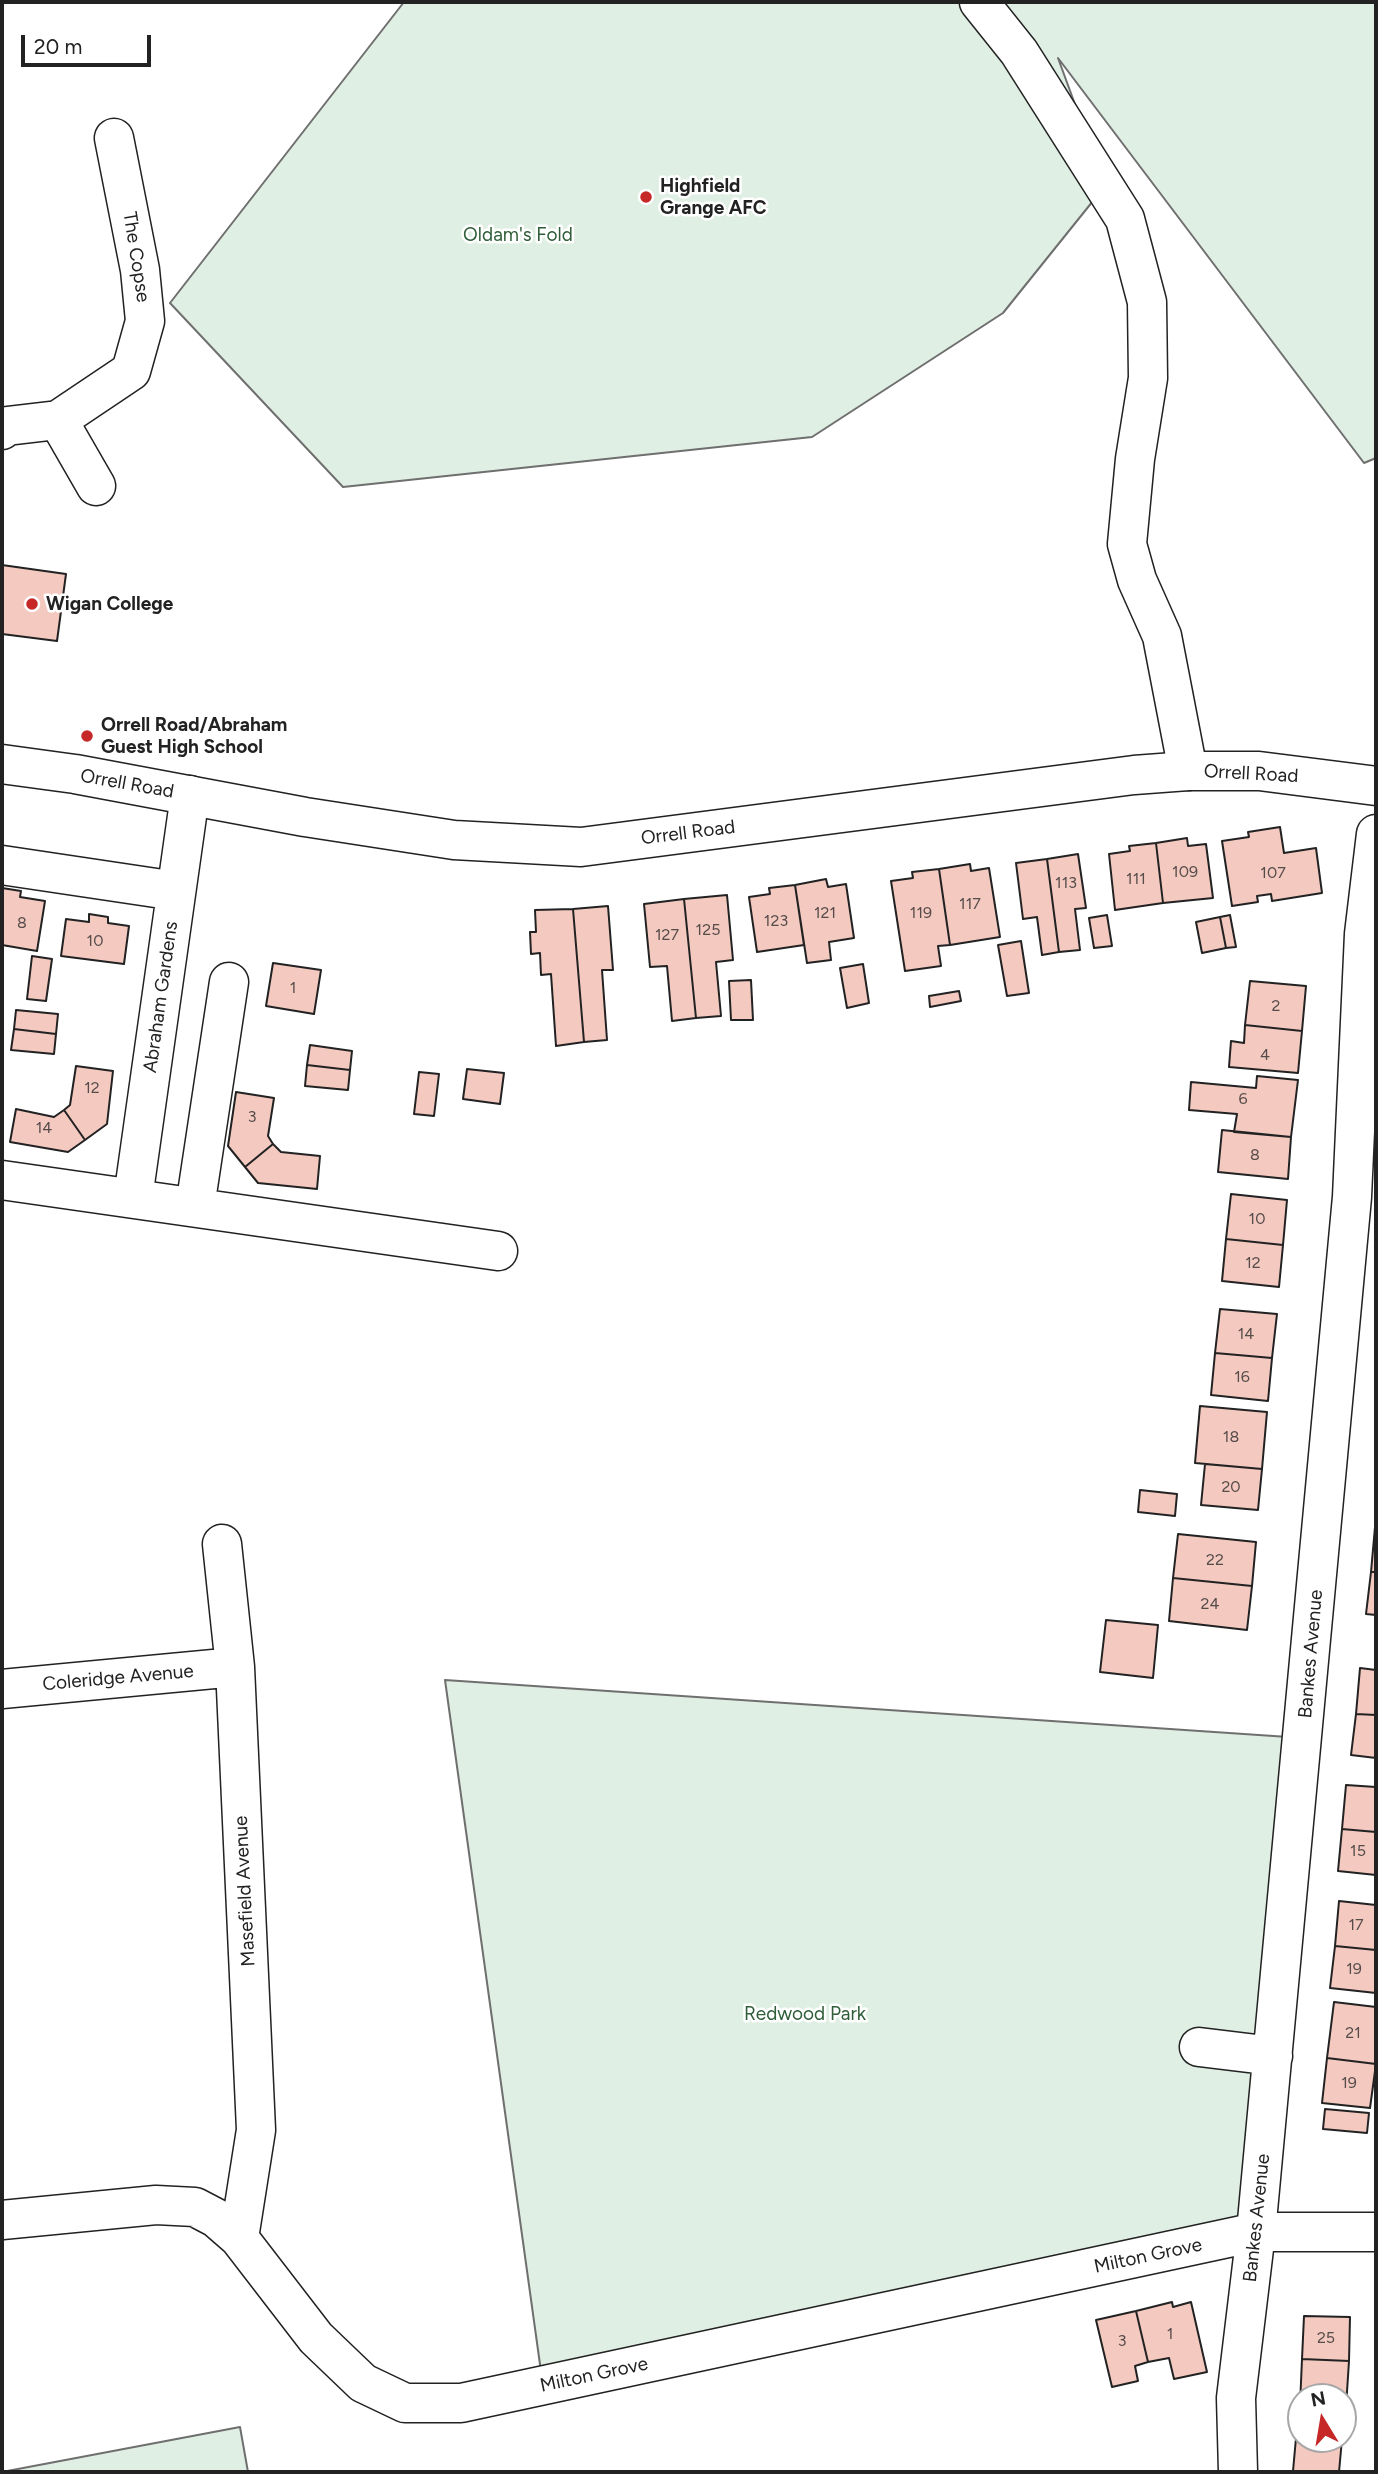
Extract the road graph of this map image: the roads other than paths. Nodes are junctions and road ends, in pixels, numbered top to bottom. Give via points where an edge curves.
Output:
1 (979, 2) edge
2 (114, 138) dead end
3 (58, 419) junction
4 (2, 430) edge
5 (96, 486) dead end
6 (2, 764) edge
7 (1188, 771) junction
8 (1376, 786) edge
9 (190, 796) junction
10 (1376, 834) edge
11 (2, 865) edge
12 (176, 891) junction
13 (229, 982) dead end
14 (2, 1180) edge
15 (133, 1198) junction
16 (1364, 1198) edge
17 (195, 1207) junction
18 (498, 1251) dead end
19 (222, 1544) dead end
20 (235, 1667) junction
21 (2, 1689) edge
22 (1199, 2047) dead end
23 (1273, 2056) junction
24 (2, 2220) edge
25 (1256, 2232) junction
26 (1376, 2232) edge
27 (239, 2238) junction
28 (1238, 2472) edge

1 - 7 main road via 1019,52 1125,219 1147,302 1148,378 1127,544 1162,636
2 - 3 main road, The Copse via 140,270 145,321 131,371
3 - 4 main road, The Copse
3 - 5 main road
6 - 9 main road, Orrell Road
7 - 8 main road, Orrell Road via 1259,771
7 - 9 main road, Orrell Road via 581,846 454,840
9 - 12 main road, Abraham Gardens
10 - 16 main road, Bankes Avenue via 1364,934
11 - 12 main road
12 - 15 main road, Abraham Gardens
13 - 17 main road
14 - 15 main road
15 - 17 main road
16 - 23 main road, Bankes Avenue
17 - 18 main road
19 - 20 main road, Masefield Avenue
20 - 21 main road, Coleridge Avenue
20 - 27 main road, Masefield Avenue via 256,2130
22 - 23 main road
23 - 25 main road, Bankes Avenue
24 - 27 main road, Milton Grove via 156,2205 195,2207
25 - 26 main road, Milton Grove
25 - 27 main road, Milton Grove via 461,2403 405,2403 363,2383 316,2338
25 - 28 main road, Bankes Avenue via 1236,2399

